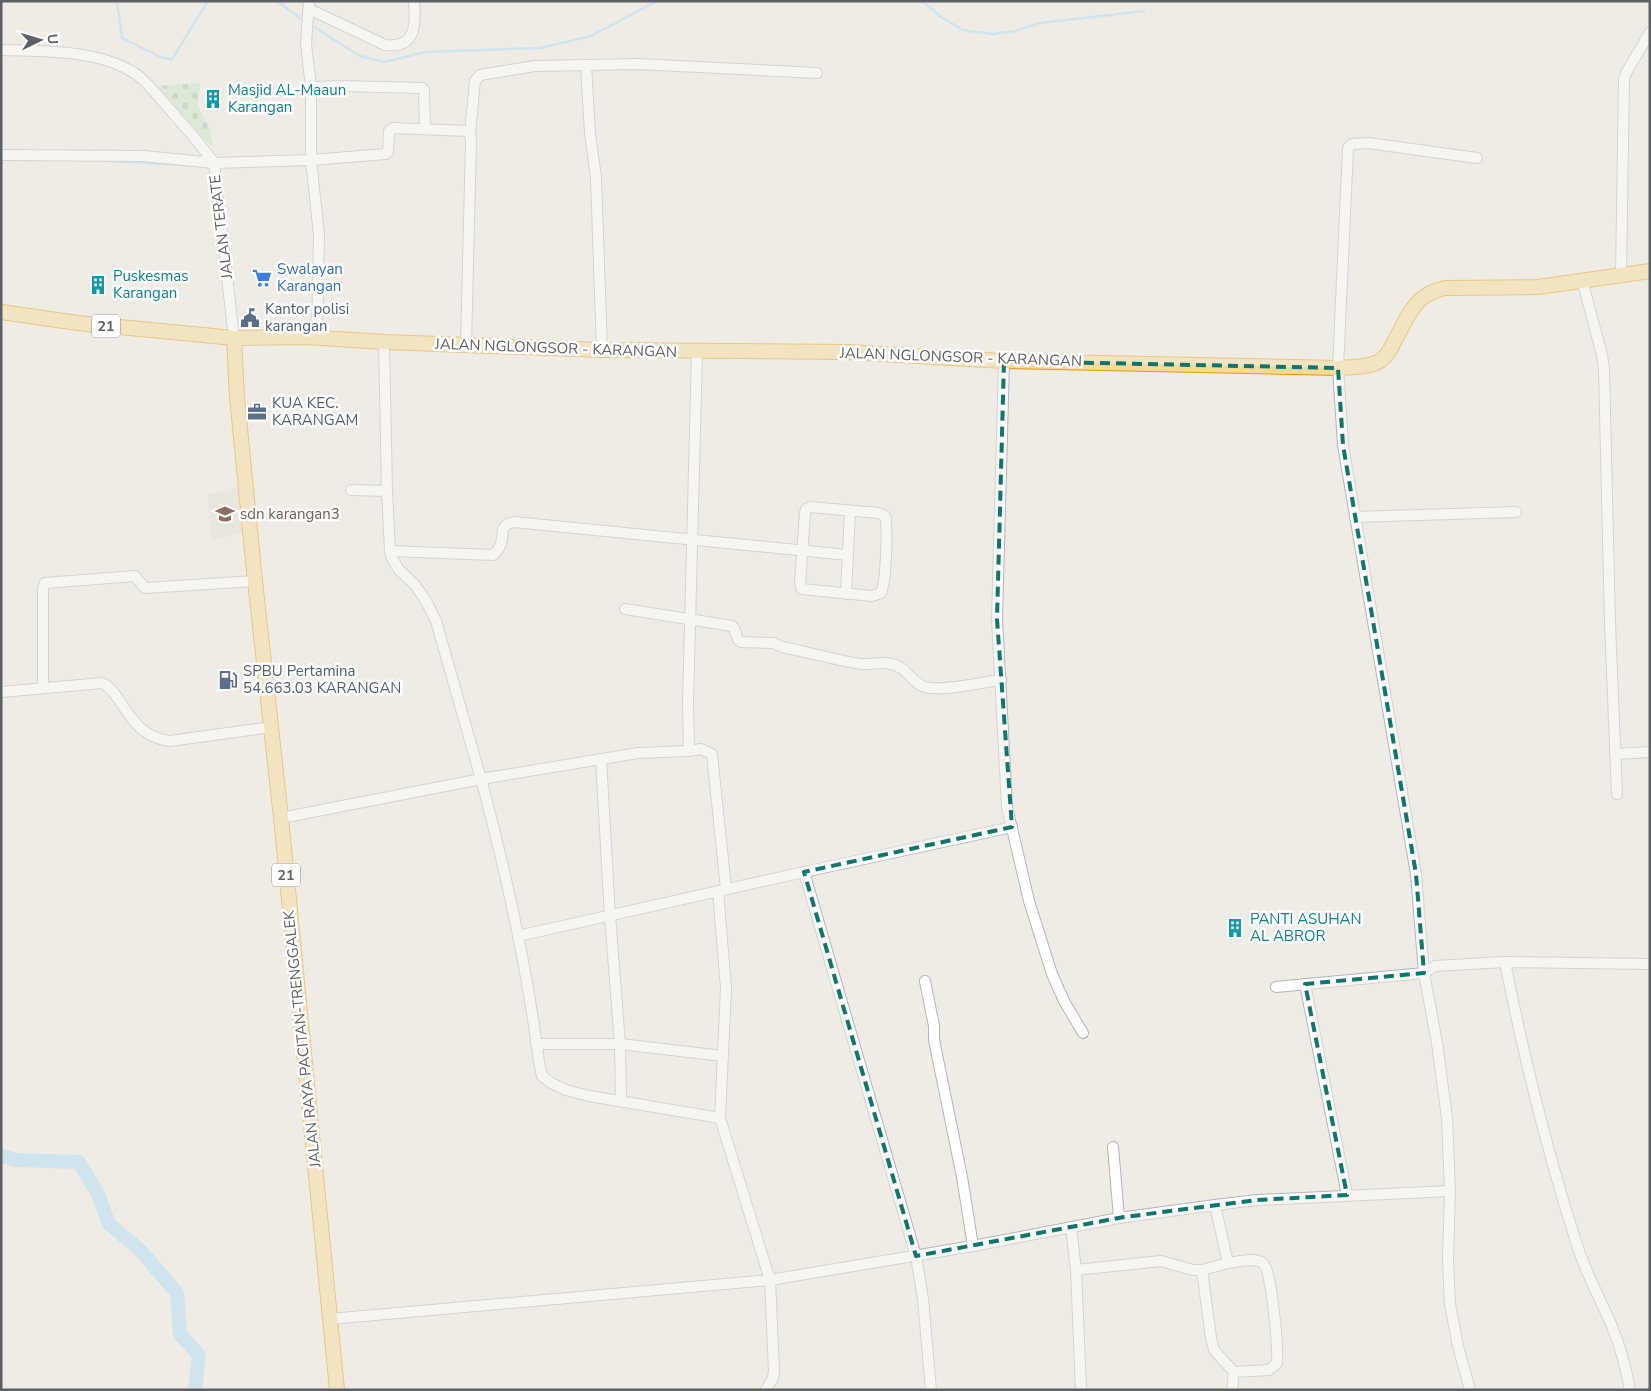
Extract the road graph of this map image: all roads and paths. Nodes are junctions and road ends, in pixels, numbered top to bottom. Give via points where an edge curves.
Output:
1 (414, 1) edge
2 (309, 8) edge
3 (1650, 32) edge
4 (1, 50) edge
5 (586, 65) junction
6 (817, 73) dead end
7 (310, 87) junction
8 (425, 129) junction
9 (470, 133) junction
10 (1, 155) edge
11 (1477, 158) dead end
12 (310, 160) junction
13 (214, 163) junction
14 (1650, 271) edge
15 (1621, 276) junction
16 (1577, 281) junction
17 (1, 312) edge
18 (234, 338) junction
19 (317, 338) junction
20 (384, 342) junction
21 (466, 345) junction
22 (602, 350) junction
23 (697, 352) junction
24 (1004, 361) junction
25 (1338, 368) junction
26 (351, 490) dead end
27 (387, 491) junction
28 (850, 511) junction
29 (1516, 512) dead end
30 (1355, 517) junction
31 (693, 539) junction
32 (390, 551) junction
33 (801, 551) junction
34 (848, 555) junction
35 (255, 581) junction
36 (846, 594) junction
37 (625, 610) dead end
38 (690, 621) junction
39 (1001, 680) junction
40 (43, 688) junction
41 (1, 692) edge
42 (271, 726) junction
43 (689, 751) junction
44 (1650, 752) edge
45 (1615, 754) junction
46 (601, 759) junction
47 (481, 779) junction
48 (1618, 794) dead end
49 (281, 818) junction
50 (1012, 827) junction
51 (804, 872) junction
52 (722, 890) junction
53 (610, 916) junction
54 (518, 936) junction
55 (1505, 962) junction
56 (1650, 964) edge
57 (1424, 973) junction
58 (925, 981) dead end
59 (1305, 984) junction
60 (1276, 987) dead end
61 (1083, 1033) dead end
62 (536, 1044) junction
63 (620, 1044) junction
64 (723, 1056) junction
65 (621, 1101) junction
66 (720, 1118) junction
67 (1113, 1147) dead end
68 (1450, 1191) junction
69 (1347, 1195) junction
70 (1215, 1205) junction
71 (1119, 1218) junction
72 (1071, 1226) junction
73 (973, 1246) junction
74 (916, 1256) junction
75 (1228, 1263) junction
76 (1076, 1270) junction
77 (1202, 1270) junction
78 (770, 1280) junction
79 (330, 1319) junction
80 (1234, 1372) junction
81 (337, 1390) edge
82 (766, 1390) edge
83 (931, 1390) edge
84 (1081, 1390) edge
85 (1232, 1390) edge
86 (1470, 1390) edge
87 (1630, 1390) edge

1 - 2 street via 414,30 409,39 395,46 385,45
2 - 7 street via 306,41
3 - 15 street via 1624,79
4 - 13 street, JALAN TERATE via 75,55 104,60 128,69 145,82 185,125
5 - 6 street via 637,64
5 - 9 street via 535,66 480,75 474,81
5 - 22 street via 596,178
7 - 8 street via 422,88
7 - 12 street
8 - 9 street
8 - 12 street via 390,129 386,154
9 - 21 street
10 - 13 street via 144,156
11 - 25 street via 1368,143 1352,144 1348,148
12 - 13 street
12 - 19 street via 319,235
13 - 18 street, JALAN TERATE
14 - 15 highway, JALAN NGLONGSOR - KARANGAN
15 - 16 highway, JALAN NGLONGSOR - KARANGAN
16 - 25 highway, JALAN NGLONGSOR - KARANGAN via 1538,287 1445,288 1432,291 1412,308 1388,354 1380,361 1367,366
16 - 45 street via 1604,370
17 - 18 highway, 21
18 - 19 highway, JALAN NGLONGSOR - KARANGAN
18 - 35 highway, JALAN RAYA PACITAN-TRENGGALEK / 21
19 - 20 highway, JALAN NGLONGSOR - KARANGAN
20 - 21 highway, JALAN NGLONGSOR - KARANGAN
20 - 27 street
21 - 22 highway, JALAN NGLONGSOR - KARANGAN
22 - 23 highway, JALAN NGLONGSOR - KARANGAN
23 - 24 highway, JALAN NGLONGSOR - KARANGAN via 847,352
23 - 31 street
24 - 25 highway, JALAN NGLONGSOR - KARANGAN
24 - 39 street via 997,619
25 - 30 street via 1344,445
26 - 27 street
27 - 32 street
28 - 33 street via 806,509
28 - 34 street
28 - 36 street via 885,516 884,584 878,595
29 - 30 street
30 - 57 street via 1416,874
31 - 32 street via 514,522 503,529 502,542 493,556
31 - 33 street
31 - 38 street
32 - 47 street via 399,570 421,593 436,621
33 - 34 street
33 - 36 street via 802,589
34 - 36 street
35 - 40 street via 145,588 135,576 45,583
35 - 42 highway, JALAN RAYA PACITAN-TRENGGALEK / 21
37 - 38 street
38 - 39 street via 732,626 741,642 774,643 863,664 893,664 910,673 924,687 938,689
38 - 43 street
39 - 50 street via 1007,807
40 - 41 street
40 - 42 street via 96,682 107,685 132,720 159,740
42 - 49 highway, JALAN RAYA PACITAN-TRENGGALEK / 21
43 - 46 street via 638,753
43 - 52 street via 701,749 712,754
44 - 45 street
45 - 48 street
46 - 47 street
46 - 53 street
47 - 49 street
47 - 54 street
49 - 79 highway, JALAN RAYA PACITAN-TRENGGALEK / 21
50 - 51 street
50 - 61 street via 1029,901 1052,974
51 - 52 street
51 - 74 street
52 - 53 street
52 - 64 street via 726,988
53 - 54 street
53 - 63 street
54 - 62 street
55 - 56 street
55 - 57 street via 1435,966
55 - 87 street via 1517,1024 1570,1220 1585,1267 1611,1325
57 - 59 street
57 - 68 street via 1447,1118
58 - 73 street
59 - 60 street
59 - 69 street
62 - 63 street
62 - 65 street via 542,1076 551,1083 589,1096
63 - 64 street
63 - 65 street
64 - 66 street
65 - 66 street
66 - 78 street
67 - 71 street
68 - 69 street
68 - 86 street via 1450,1304
69 - 70 street
70 - 71 street
70 - 75 street
71 - 72 street
72 - 73 street
72 - 76 street
73 - 74 street
74 - 78 street
74 - 83 street via 924,1299
75 - 77 street
75 - 80 street via 1254,1260 1265,1266 1270,1284 1277,1356 1276,1363 1269,1370
76 - 77 street via 1161,1261
76 - 84 street
77 - 80 street via 1214,1350
78 - 79 street
78 - 82 street via 774,1370
79 - 81 highway, JALAN RAYA PACITAN-TRENGGALEK / 21
80 - 85 street

